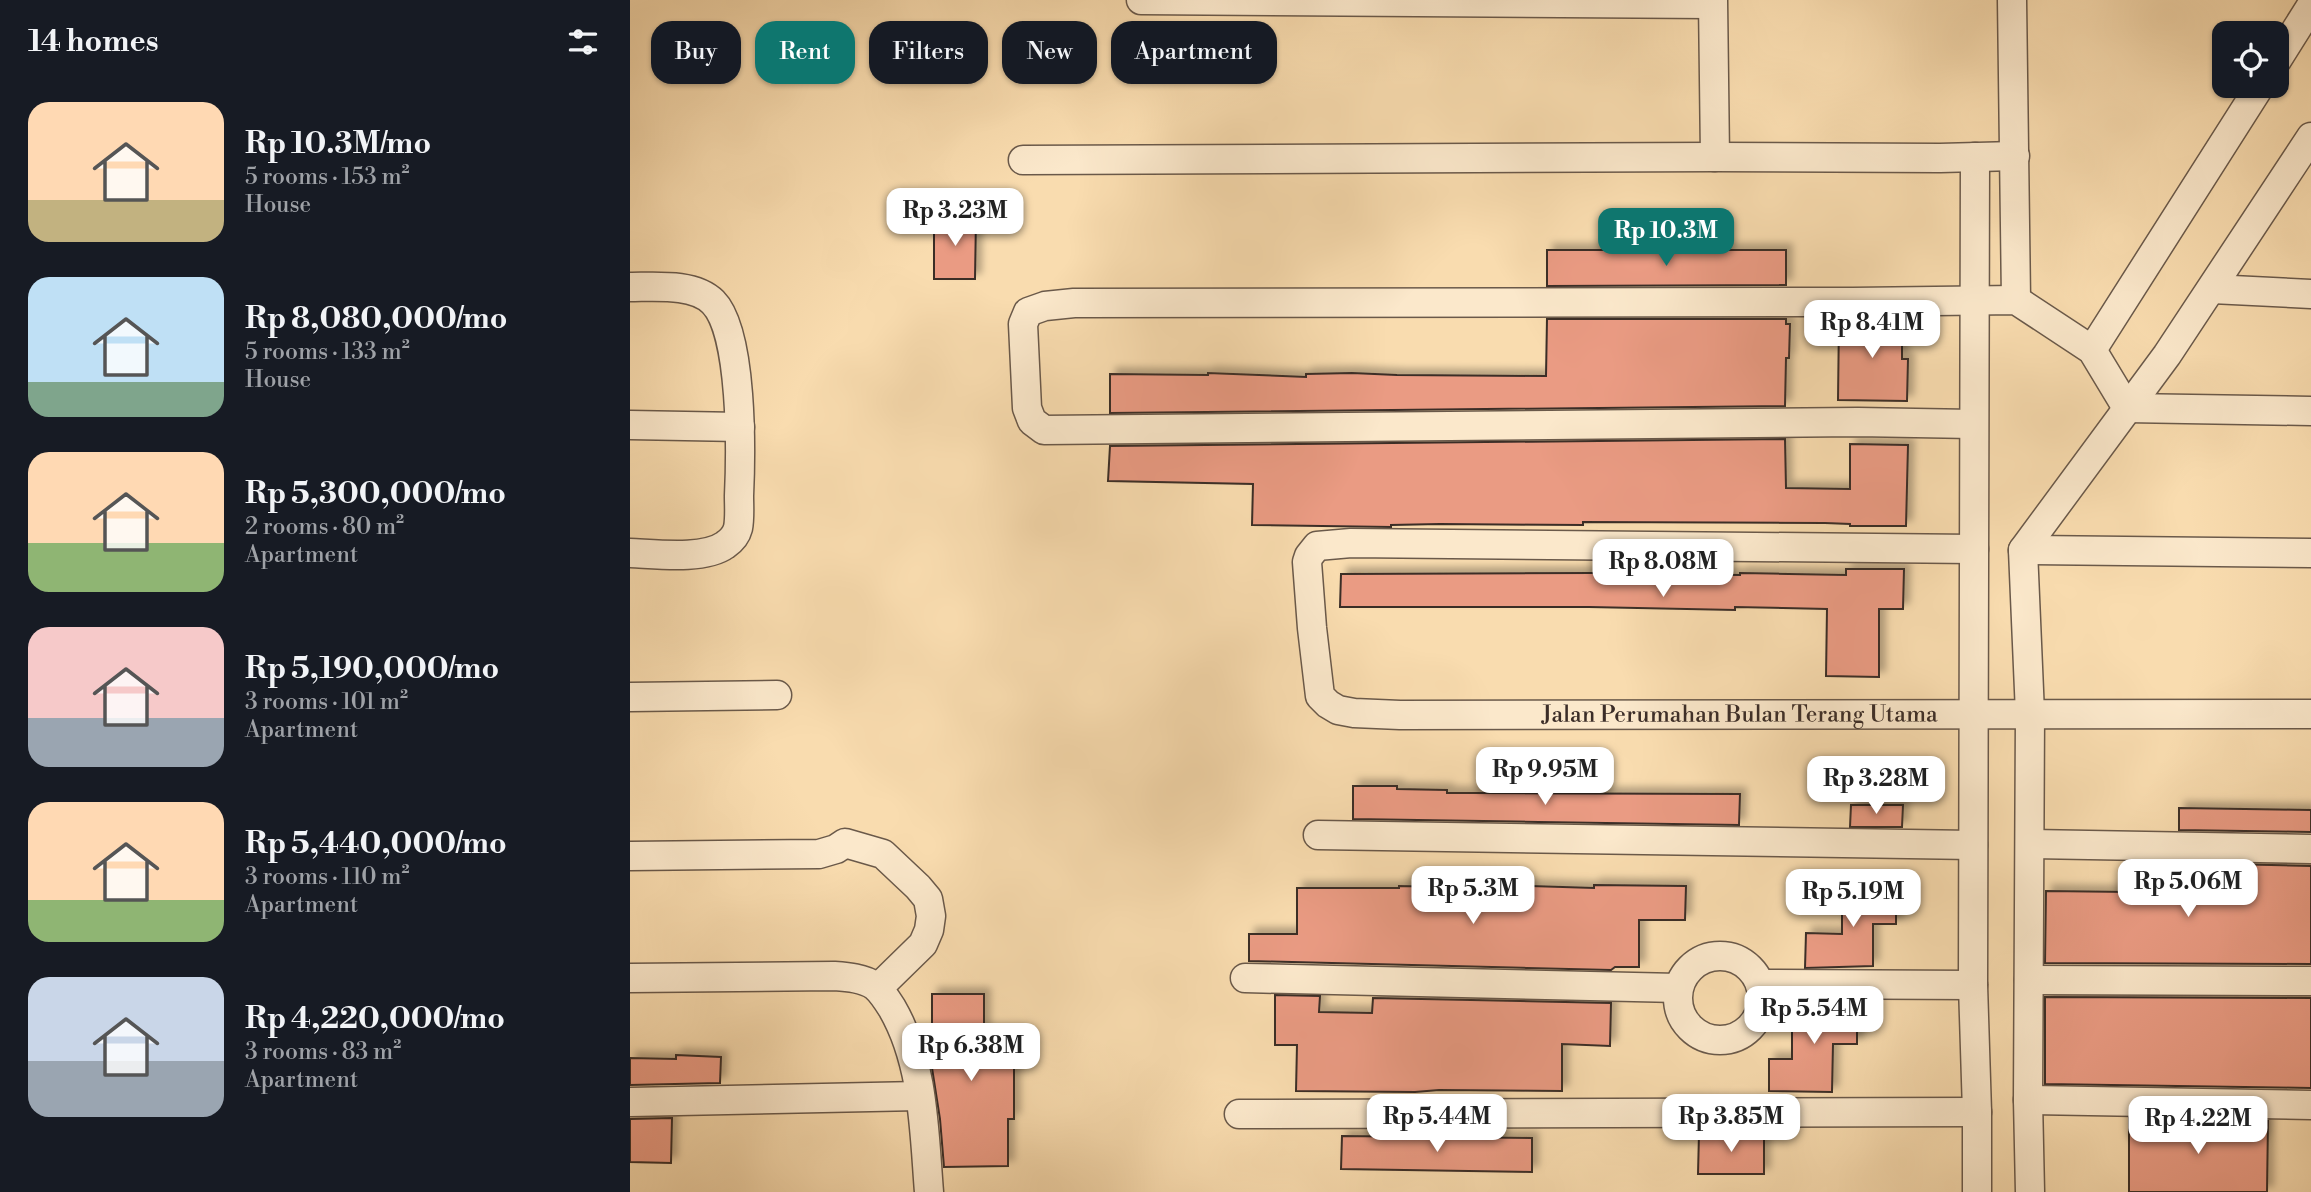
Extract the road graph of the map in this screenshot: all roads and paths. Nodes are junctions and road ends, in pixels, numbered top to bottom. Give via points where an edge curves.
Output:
1 (1141, 0) edge
2 (2012, 0) edge
3 (1713, 2) edge
4 (2311, 6) edge
5 (2289, 41) edge
6 (2252, 98) edge
7 (2311, 137) edge
8 (2015, 156) junction
9 (1715, 157) junction
10 (1975, 157) junction
11 (1023, 160) dead end
12 (630, 287) edge
13 (2212, 289) junction
14 (2311, 295) edge
15 (2017, 300) junction
16 (1973, 301) junction
17 (2092, 351) junction
18 (2127, 408) junction
19 (2311, 411) edge
20 (1973, 424) junction
21 (630, 425) edge
22 (740, 427) junction
23 (1974, 549) junction
24 (2023, 550) junction
25 (630, 553) edge
26 (2311, 553) edge
27 (777, 695) dead end
28 (630, 697) edge
29 (2030, 713) junction
30 (1973, 714) junction
31 (2311, 714) edge
32 (1318, 835) dead end
33 (2030, 844) junction
34 (1973, 845) junction
35 (2311, 849) edge
36 (630, 856) edge
37 (630, 978) edge
38 (1245, 978) dead end
39 (2029, 980) junction
40 (2311, 982) edge
41 (1761, 984) junction
42 (1973, 985) junction
43 (878, 988) junction
44 (1678, 988) junction
45 (919, 1096) junction
46 (2028, 1100) junction
47 (630, 1102) edge
48 (2311, 1105) edge
49 (1977, 1112) junction
50 (1239, 1114) dead end
51 (929, 1192) edge
52 (1977, 1192) edge
53 (2030, 1192) edge

1 - 3 street
2 - 8 street
3 - 9 street
4 - 5 street
6 - 17 street
7 - 13 street
8 - 10 street
8 - 15 street
9 - 10 street
9 - 11 street
10 - 16 street
12 - 22 street via 690,290 712,301 727,327
13 - 14 street
13 - 18 street
15 - 16 street
15 - 17 street
16 - 20 street
16 - 20 street via 1074,303 1028,312 1023,324 1027,408 1035,425 1048,430
17 - 18 street
18 - 19 street
18 - 24 street
20 - 23 street
21 - 22 street
22 - 25 street via 738,528 733,538 712,551
23 - 30 street
23 - 30 street, Jalan Perumahan Bulan Terang Utama via 1351,543 1317,546 1307,562 1320,696 1338,710 1413,715
24 - 26 street
24 - 29 street
27 - 28 street
29 - 30 street, Jalan Perumahan Bulan Terang Utama
29 - 31 street, Jalan Perumahan Bulan Terang Utama
29 - 33 street
30 - 34 street
32 - 34 street
33 - 35 street
33 - 39 street
34 - 42 street
36 - 43 street via 820,854 845,843 883,854 928,899 931,916 923,944
37 - 43 street via 834,976 853,977
38 - 44 street
39 - 40 street
39 - 46 street
41 - 42 street
41 - 44 street via 1749,966 1729,956 1707,957 1689,969
41 - 44 street via 1763,1007 1753,1027 1733,1039 1711,1040 1691,1030 1679,1010
42 - 49 street
43 - 45 street via 902,1025
45 - 47 street
45 - 51 street
46 - 48 street
46 - 53 street
49 - 50 street
49 - 52 street

